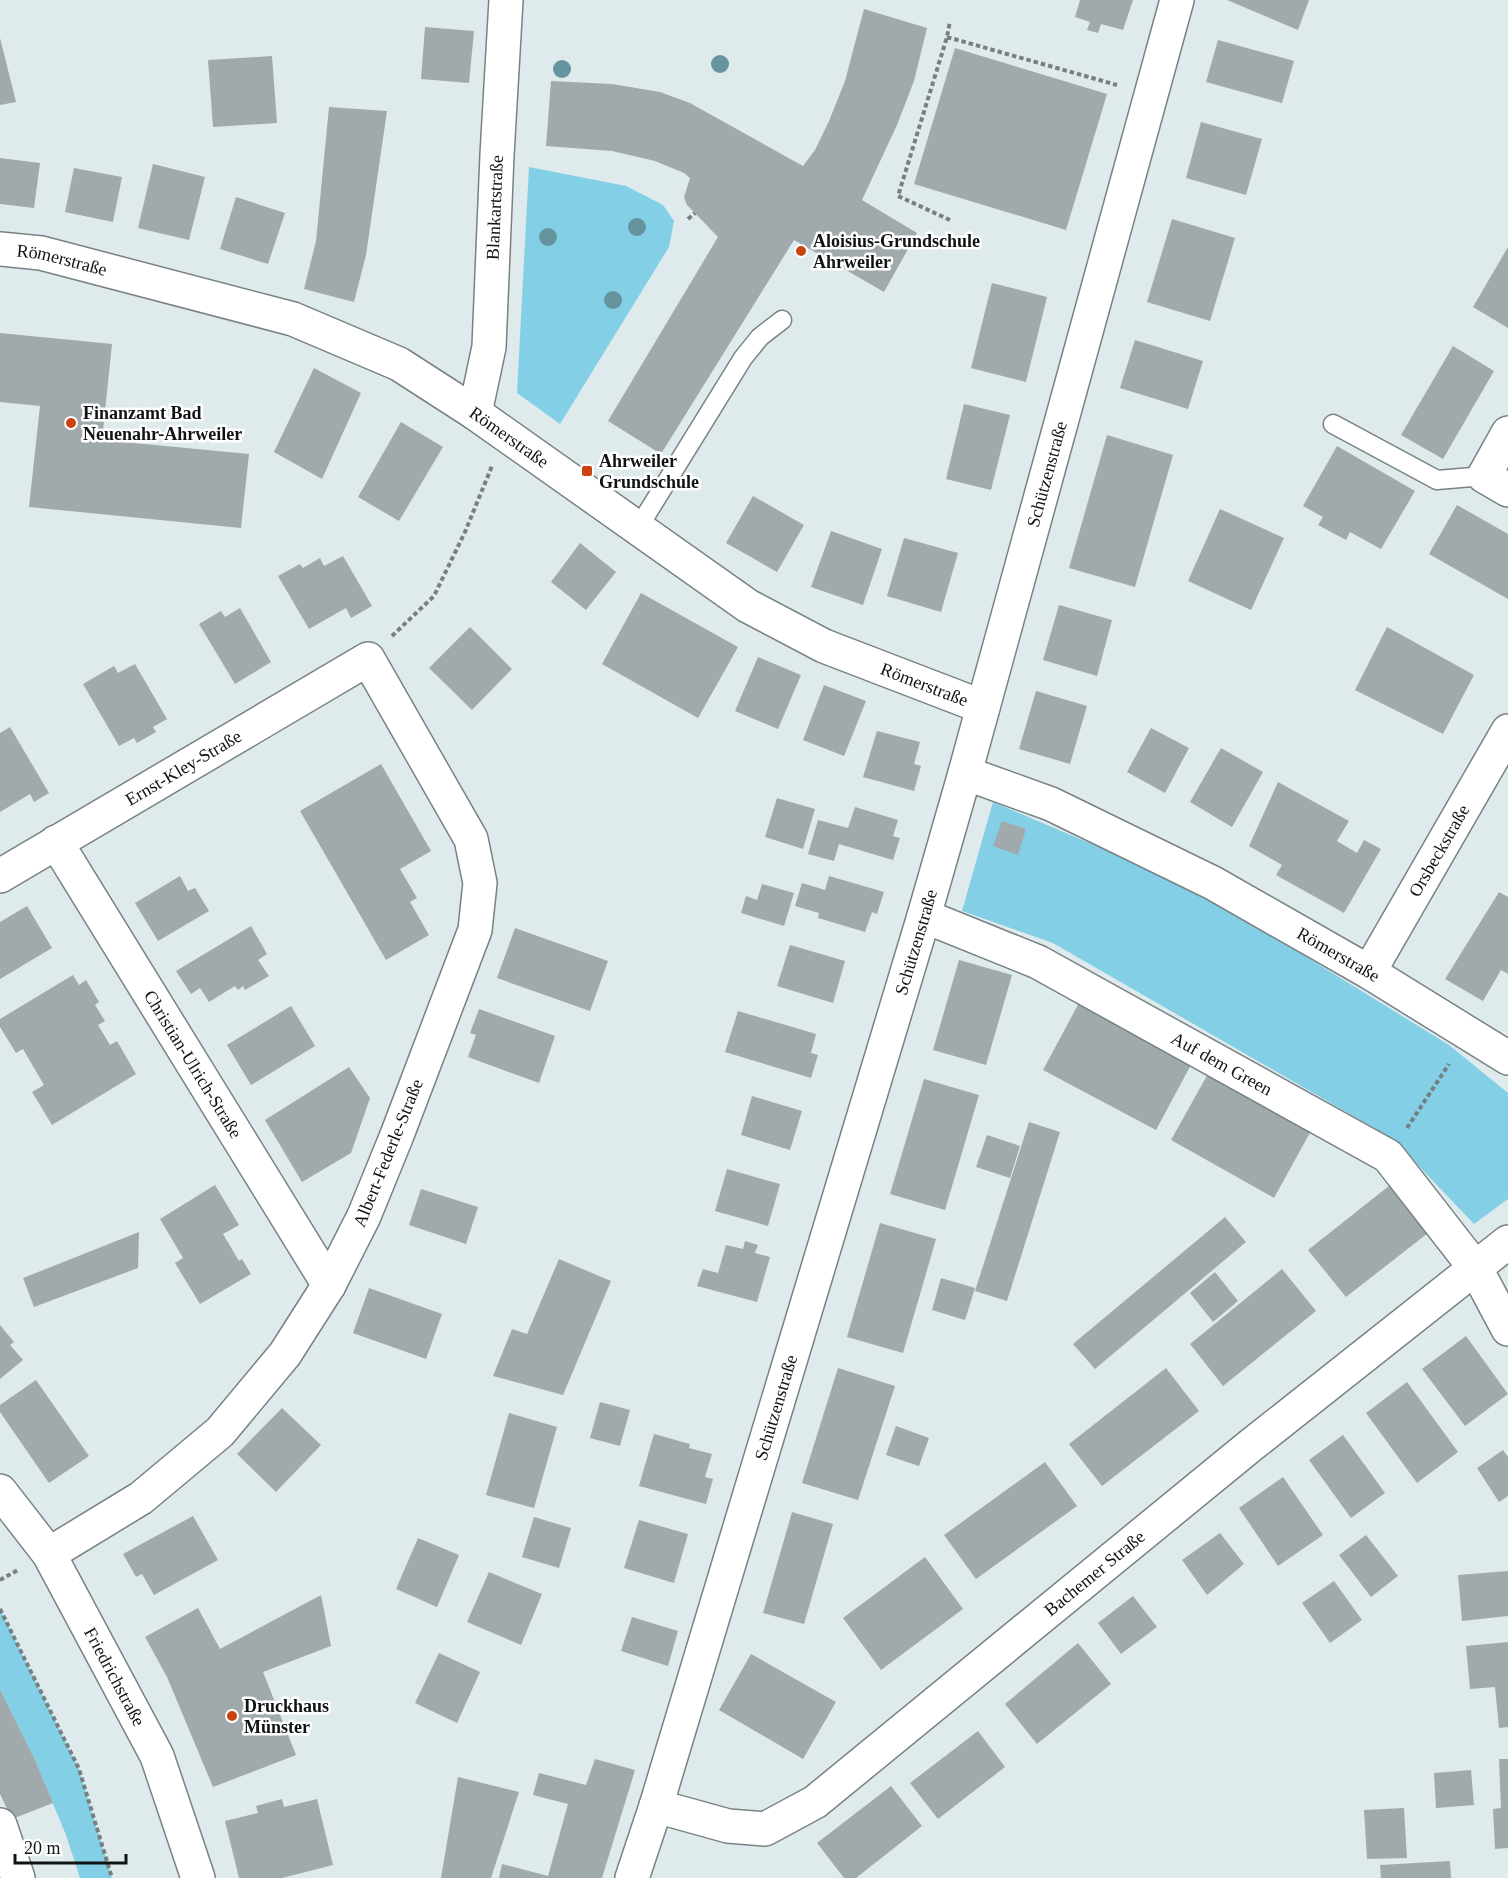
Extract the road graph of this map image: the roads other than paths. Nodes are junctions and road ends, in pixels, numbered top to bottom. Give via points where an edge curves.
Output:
1 (506, 0) edge
2 (1177, 0) edge
3 (0, 249) edge
4 (782, 320) dead end
5 (475, 413) junction
6 (1333, 424) dead end
7 (1508, 433) edge
8 (1496, 483) edge
9 (638, 528) junction
10 (368, 659) joint
11 (983, 707) junction
12 (1508, 731) edge
13 (965, 773) junction
14 (56, 842) junction
15 (0, 876) edge
16 (924, 916) junction
17 (1369, 972) junction
18 (1508, 1058) edge
19 (1508, 1242) edge
20 (1476, 1269) junction
21 (329, 1285) junction
22 (1508, 1329) edge
23 (0, 1491) edge
24 (37, 1560) junction
25 (656, 1806) junction
26 (0, 1825) edge
27 (18, 1878) edge
28 (198, 1878) edge
29 (632, 1878) edge

1 - 5 street, Blankartstraße via 489,347
2 - 11 street, Schützenstraße
3 - 5 street, Römerstraße via 41,253 293,319 399,364
4 - 9 lane via 760,337 743,358
5 - 9 street, Römerstraße
6 - 8 lane via 1437,480
7 - 8 street
9 - 11 street, Römerstraße via 748,606 815,641
10 - 14 street, Ernst-Kley-Straße
10 - 21 street, Albert-Federle-Straße via 471,839 480,883 475,930 372,1196
11 - 13 street, Schützenstraße
12 - 17 street, Orsbeckstraße
13 - 16 street, Schützenstraße
13 - 17 street, Römerstraße via 1050,804 1202,878
14 - 15 street, Ernst-Kley-Straße
14 - 21 street, Christian-Ulrich-Straße
16 - 20 street, Auf dem Green via 1038,962 1388,1156
16 - 25 street, Schützenstraße
17 - 18 street, Römerstraße
19 - 20 street, Bachemer Straße
20 - 22 street, Auf dem Green
20 - 25 street, Bachemer Straße via 1250,1446 815,1802 765,1829 728,1826
21 - 24 street, Albert-Federle-Straße via 285,1354 220,1432 141,1498
23 - 24 street, Friedrichstraße
24 - 28 street, Friedrichstraße via 157,1756
25 - 29 street, Schützenstraße
26 - 27 street

